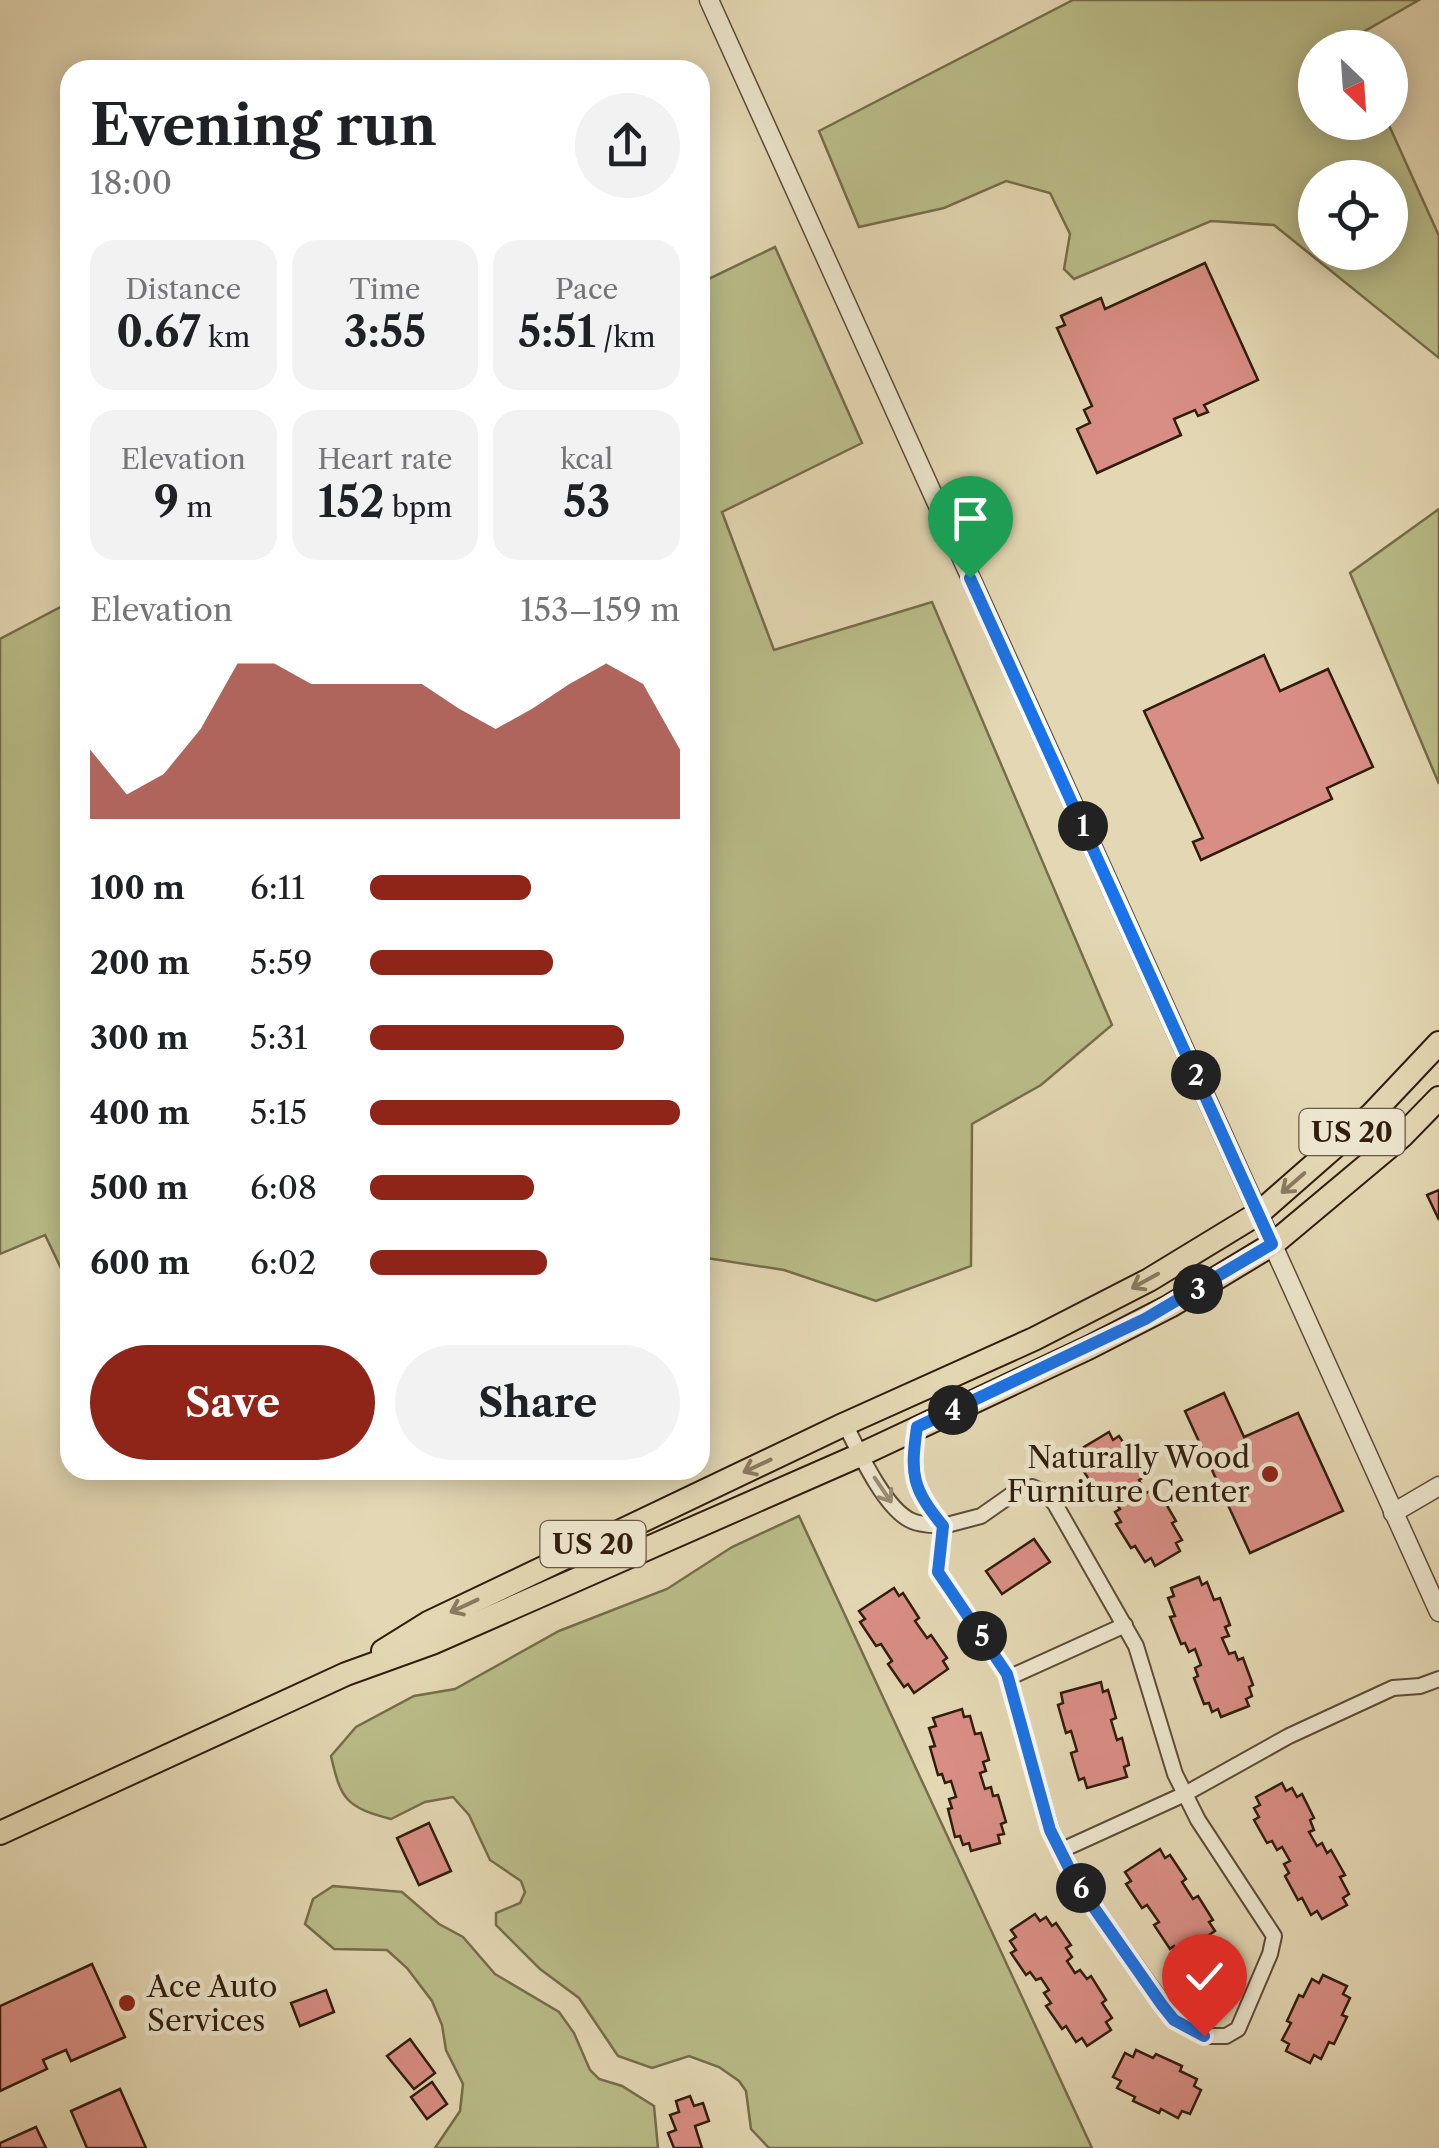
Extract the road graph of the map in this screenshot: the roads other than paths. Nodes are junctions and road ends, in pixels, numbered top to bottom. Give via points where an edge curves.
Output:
1 (709, 0) edge
2 (1439, 1043) edge
3 (1439, 1098) edge
4 (1259, 1214) junction
5 (1272, 1244) junction
6 (845, 1424) junction
7 (917, 1427) junction
8 (860, 1455) junction
9 (1439, 1486) edge
10 (1393, 1513) junction
11 (943, 1526) junction
12 (1439, 1612) edge
13 (1125, 1626) junction
14 (346, 1674) junction
15 (1008, 1678) junction
16 (1439, 1678) edge
17 (1185, 1794) junction
18 (0, 1833) edge
19 (1062, 1850) junction

1 - 4 street
2 -> 4 main road, US 20 via 1372,1114
3 - 5 main road, US 20
4 - 5 street
4 -> 6 main road, US 20 via 1034,1338
5 - 7 main road, US 20 via 1170,1306
5 - 10 street
6 - 8 street
6 -> 14 main road, US 20 via 428,1622
7 - 8 main road, US 20
7 - 11 street via 914,1483
8 -> 11 street via 896,1510 912,1522
8 - 14 main road, US 20 via 432,1644
9 - 10 street
10 - 12 street
11 - 13 street via 981,1516 1018,1490 1044,1492
11 - 15 street via 938,1572
13 - 15 street
13 - 17 street
14 - 18 main road, US 20
15 - 19 street via 1050,1830
16 - 17 street via 1394,1688
17 - 19 street
17 - 19 street via 1274,1936 1238,2029 1226,2036 1204,2036 1174,2020 1076,1882

